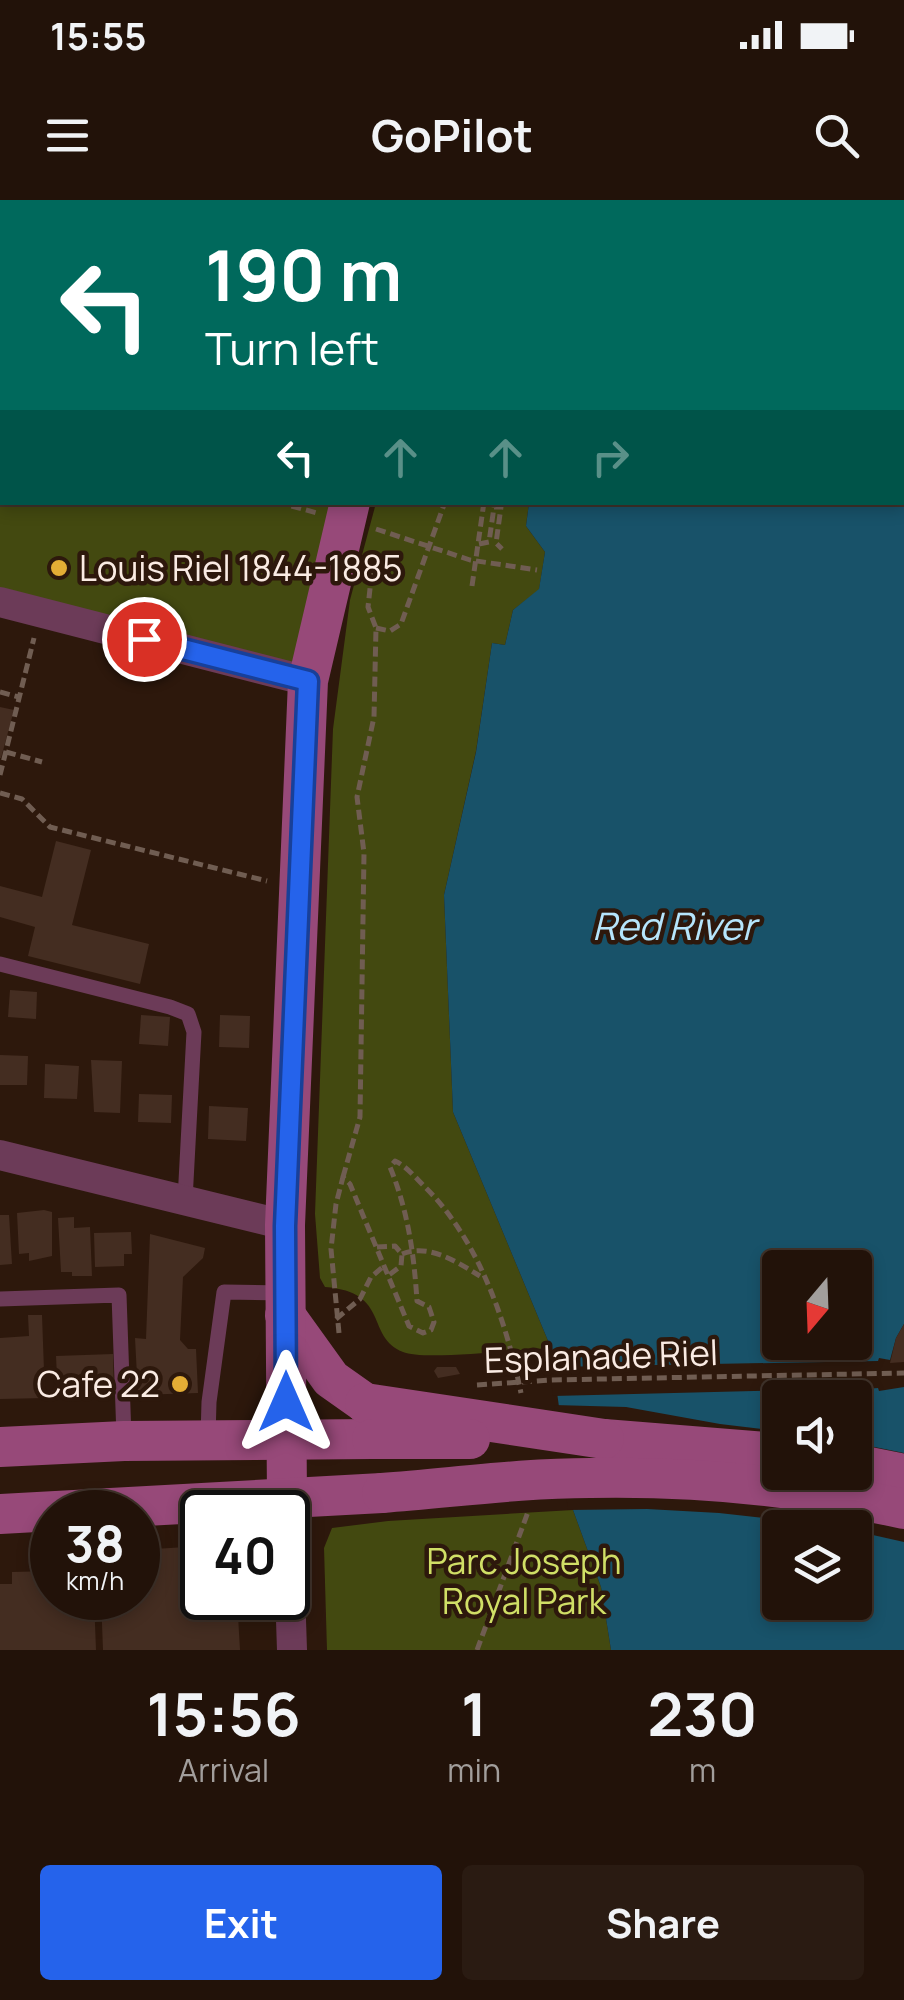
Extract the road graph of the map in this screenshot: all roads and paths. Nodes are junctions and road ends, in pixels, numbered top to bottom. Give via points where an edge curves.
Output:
1 (306, 505) edge
2 (444, 505) edge
3 (484, 505) edge
4 (335, 508) edge
5 (386, 532) dead end
6 (372, 544) dead end
7 (478, 544) junction
8 (430, 546) junction
9 (502, 549) dead end
10 (476, 561) junction
11 (537, 570) dead end
12 (472, 586) dead end
13 (0, 602) edge
14 (40, 612) junction
15 (376, 628) junction
16 (308, 681) junction
17 (0, 692) edge
18 (19, 697) junction
19 (6, 752) junction
20 (42, 762) dead end
21 (0, 776) edge
22 (0, 794) edge
23 (298, 888) junction
24 (0, 964) edge
25 (0, 1155) edge
26 (343, 1177) junction
27 (185, 1200) junction
28 (285, 1226) junction
29 (377, 1247) junction
30 (412, 1250) junction
31 (402, 1254) junction
32 (385, 1265) junction
33 (389, 1275) junction
34 (0, 1299) edge
35 (285, 1304) junction
36 (904, 1373) edge
37 (460, 1386) dead end
38 (368, 1421) junction
39 (124, 1442) junction
40 (208, 1442) junction
41 (286, 1442) junction
42 (0, 1447) edge
43 (762, 1452) edge
44 (872, 1467) edge
45 (904, 1474) edge
46 (287, 1490) edge
47 (310, 1509) edge
48 (904, 1509) edge
49 (0, 1514) edge
50 (180, 1514) edge
51 (291, 1620) edge
52 (292, 1650) edge

1 - 4 path
2 - 8 path
3 - 7 path
4 - 16 main road
5 - 8 path
6 - 15 path via 368,612
7 - 9 path via 489,542 494,506 501,507 496,543
7 - 10 path
8 - 10 path
8 - 15 path via 402,624 390,631
10 - 11 path
10 - 12 path
13 - 14 street
14 - 16 street
14 - 18 path
15 - 26 path via 374,717 357,796 364,853 360,1116
16 - 23 main road
17 - 18 path
18 - 19 path
19 - 20 path
19 - 21 path
22 - 23 path via 22,799 50,827
23 - 28 main road
24 - 27 lane via 188,1014 194,1032
25 - 27 street
26 - 29 path
26 - 32 path via 331,1249 336,1319
27 - 28 street
28 - 35 main road
29 - 31 path via 395,1246
29 - 32 path
30 - 30 path via 390,1168 393,1161 451,1214 482,1277 444,1256
30 - 31 path
30 - 33 path via 417,1300 434,1314 431,1330 423,1334 409,1326
31 - 33 path
32 - 33 path
34 - 39 lane via 120,1295
35 - 38 main road via 319,1367
35 - 40 lane via 224,1292
35 - 41 main road
36 - 37 path, Esplanade Riel, bridge
38 - 41 main road
38 - 43 main road, bridge
39 - 40 main road
39 - 42 main road
40 - 41 main road
41 - 46 main road
44 - 45 main road
47 - 48 main road, bridge via 382,1493 634,1478 777,1487
49 - 50 main road
51 - 52 street

